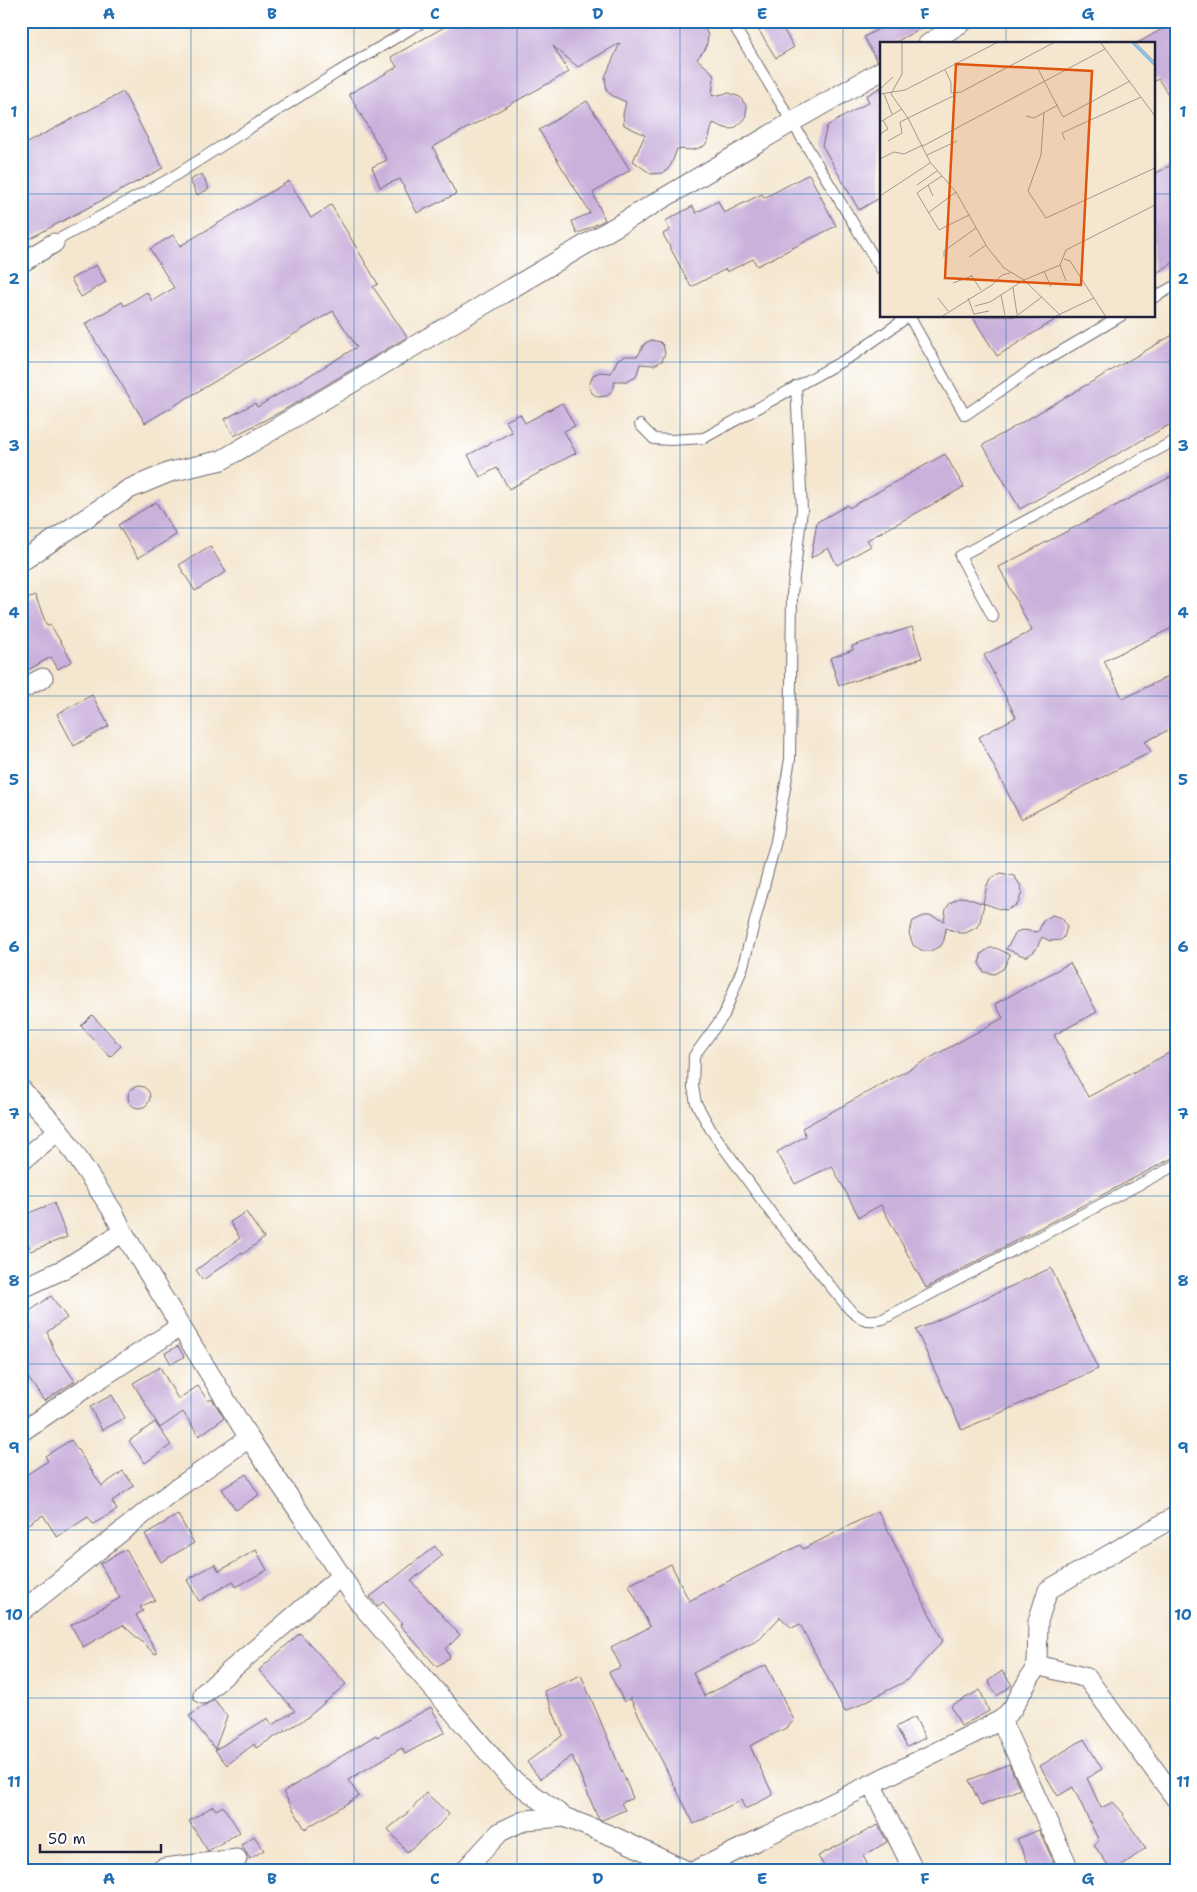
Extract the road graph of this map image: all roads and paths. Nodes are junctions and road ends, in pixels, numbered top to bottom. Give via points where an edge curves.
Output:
1 (424, 21) edge
2 (730, 21) edge
3 (964, 21) edge
4 (931, 42) edge
5 (880, 72) edge
6 (792, 122) junction
7 (54, 243) junction
8 (21, 252) edge
9 (21, 262) edge
10 (880, 267) edge
11 (1176, 284) edge
12 (1154, 297) edge
13 (906, 318) edge
14 (910, 318) edge
15 (1118, 318) edge
16 (796, 386) junction
17 (640, 425) dead end
18 (1176, 440) edge
19 (21, 562) edge
20 (993, 617) dead end
21 (43, 678) dead end
22 (21, 690) edge
23 (21, 1089) edge
24 (59, 1130) junction
25 (21, 1162) edge
26 (1176, 1165) edge
27 (123, 1232) junction
28 (21, 1289) edge
29 (181, 1326) junction
30 (21, 1432) edge
31 (249, 1438) junction
32 (1176, 1516) edge
33 (341, 1576) junction
34 (21, 1612) edge
35 (1037, 1666) junction
36 (203, 1694) dead end
37 (1000, 1720) junction
38 (871, 1784) junction
39 (1176, 1799) edge
40 (564, 1817) junction
41 (237, 1859) edge
42 (1066, 1862) dead end
43 (159, 1871) edge
44 (464, 1871) edge
45 (687, 1871) edge
46 (695, 1871) edge
47 (914, 1871) edge

1 - 7 lane via 171,178
2 - 6 lane
3 - 4 street
5 - 6 street
6 - 10 lane
6 - 19 street via 222,460 170,472 129,489
7 - 8 lane
7 - 9 street
11 - 12 lane
13 - 16 lane via 855,354
14 - 15 lane via 965,415 1038,365
16 - 17 lane via 704,438 654,439
16 - 26 lane via 802,510 792,594 790,759 776,841 743,966 724,1015 694,1056 696,1103 711,1130 774,1217 850,1310 870,1321 883,1319
18 - 20 lane via 960,556
21 - 22 street
23 - 24 street
24 - 25 street
24 - 27 street
27 - 28 street via 66,1268
27 - 29 street
29 - 30 street
29 - 31 street
31 - 33 street
31 - 34 street via 166,1496
32 - 35 street via 1048,1590 1038,1621
33 - 36 street
33 - 40 street via 357,1600 510,1778
35 - 37 street via 1012,1709
35 - 39 street via 1087,1678
37 - 38 street
37 - 42 street
38 - 46 street
38 - 47 street
40 - 44 street via 525,1820 500,1832
40 - 45 street
41 - 43 street

